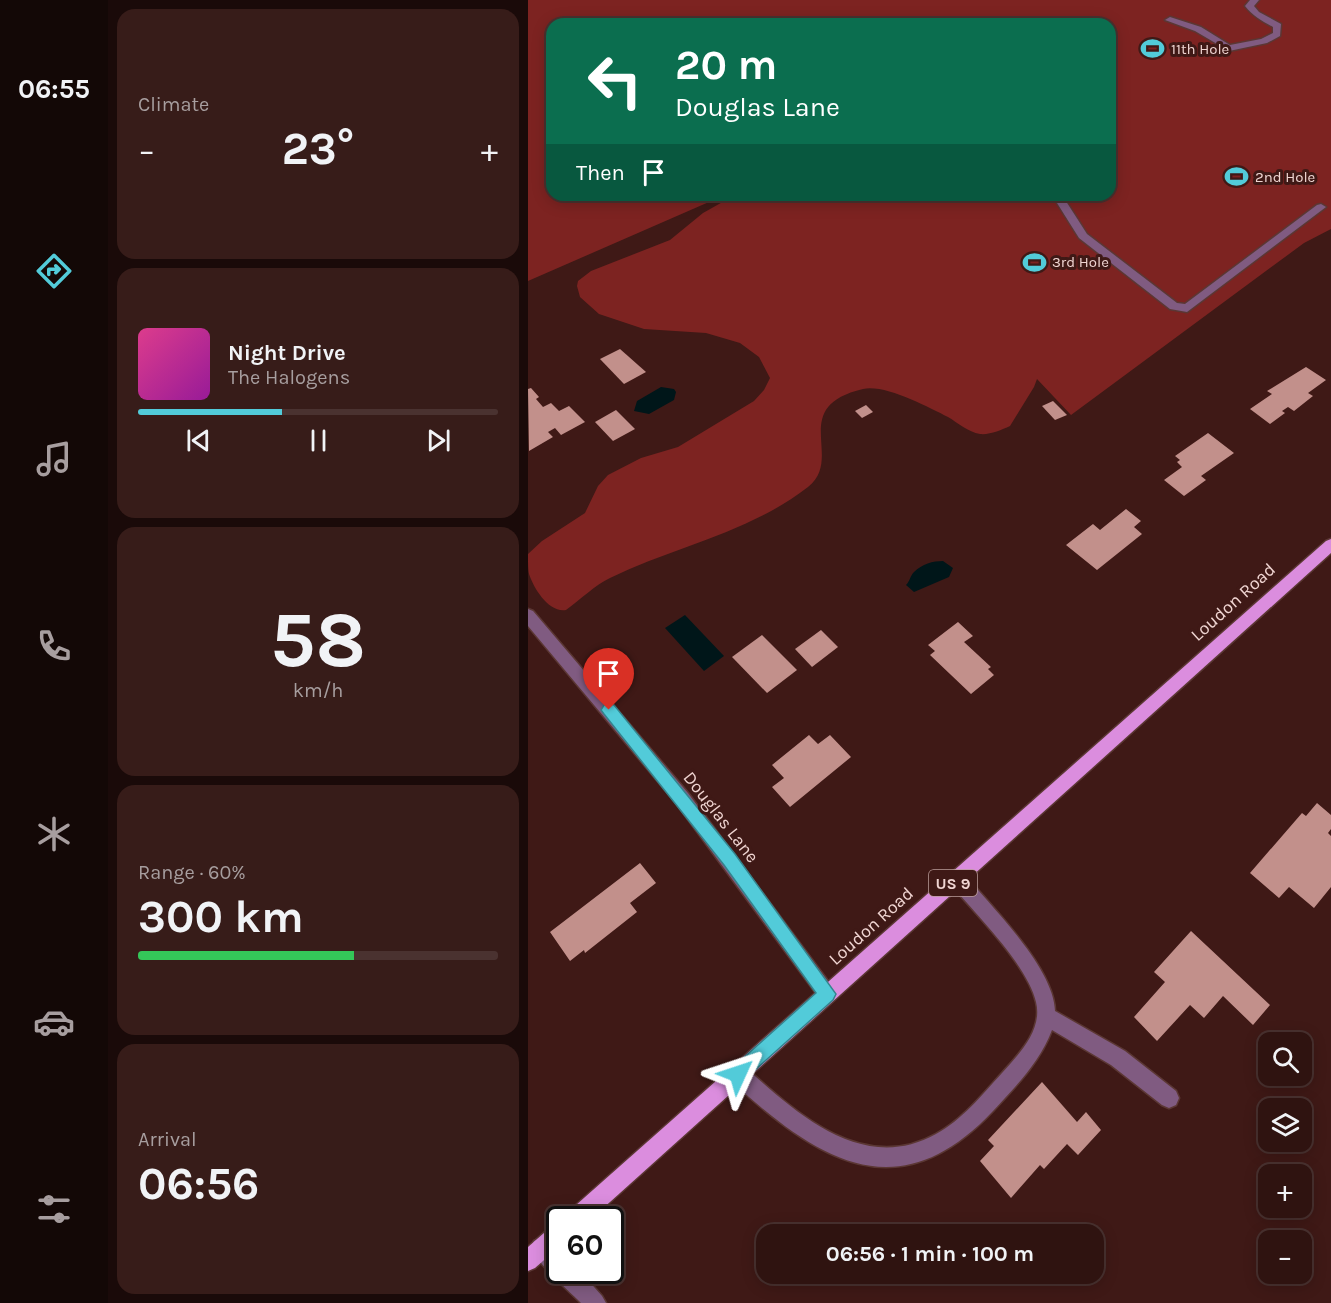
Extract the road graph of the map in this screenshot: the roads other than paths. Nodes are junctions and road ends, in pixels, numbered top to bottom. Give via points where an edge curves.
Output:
1 (1255, 0) edge
2 (1170, 20) dead end
3 (1061, 201) edge
4 (1321, 207) dead end
5 (1331, 545) edge
6 (528, 615) edge
7 (957, 879) junction
8 (827, 994) junction
9 (1047, 1017) junction
10 (738, 1074) junction
11 (1169, 1098) dead end
12 (590, 1206) edge
13 (577, 1284) edge
14 (595, 1303) edge

1 - 2 street via 1249,6 1256,14 1278,26 1277,34 1264,41 1229,48 1198,29
3 - 4 street via 1083,236 1174,306 1187,308
5 - 7 main road, Loudon Road / US 9
6 - 8 street, Douglas Lane via 682,798
7 - 8 main road, Loudon Road / US 9
7 - 9 street via 1032,971 1045,1001
8 - 10 main road, Loudon Road / US 9
9 - 10 street via 1036,1046 979,1112 941,1142 894,1157 843,1151 812,1136
9 - 11 street via 1118,1058
10 - 12 main road, Loudon Road / US 9
13 - 14 street

